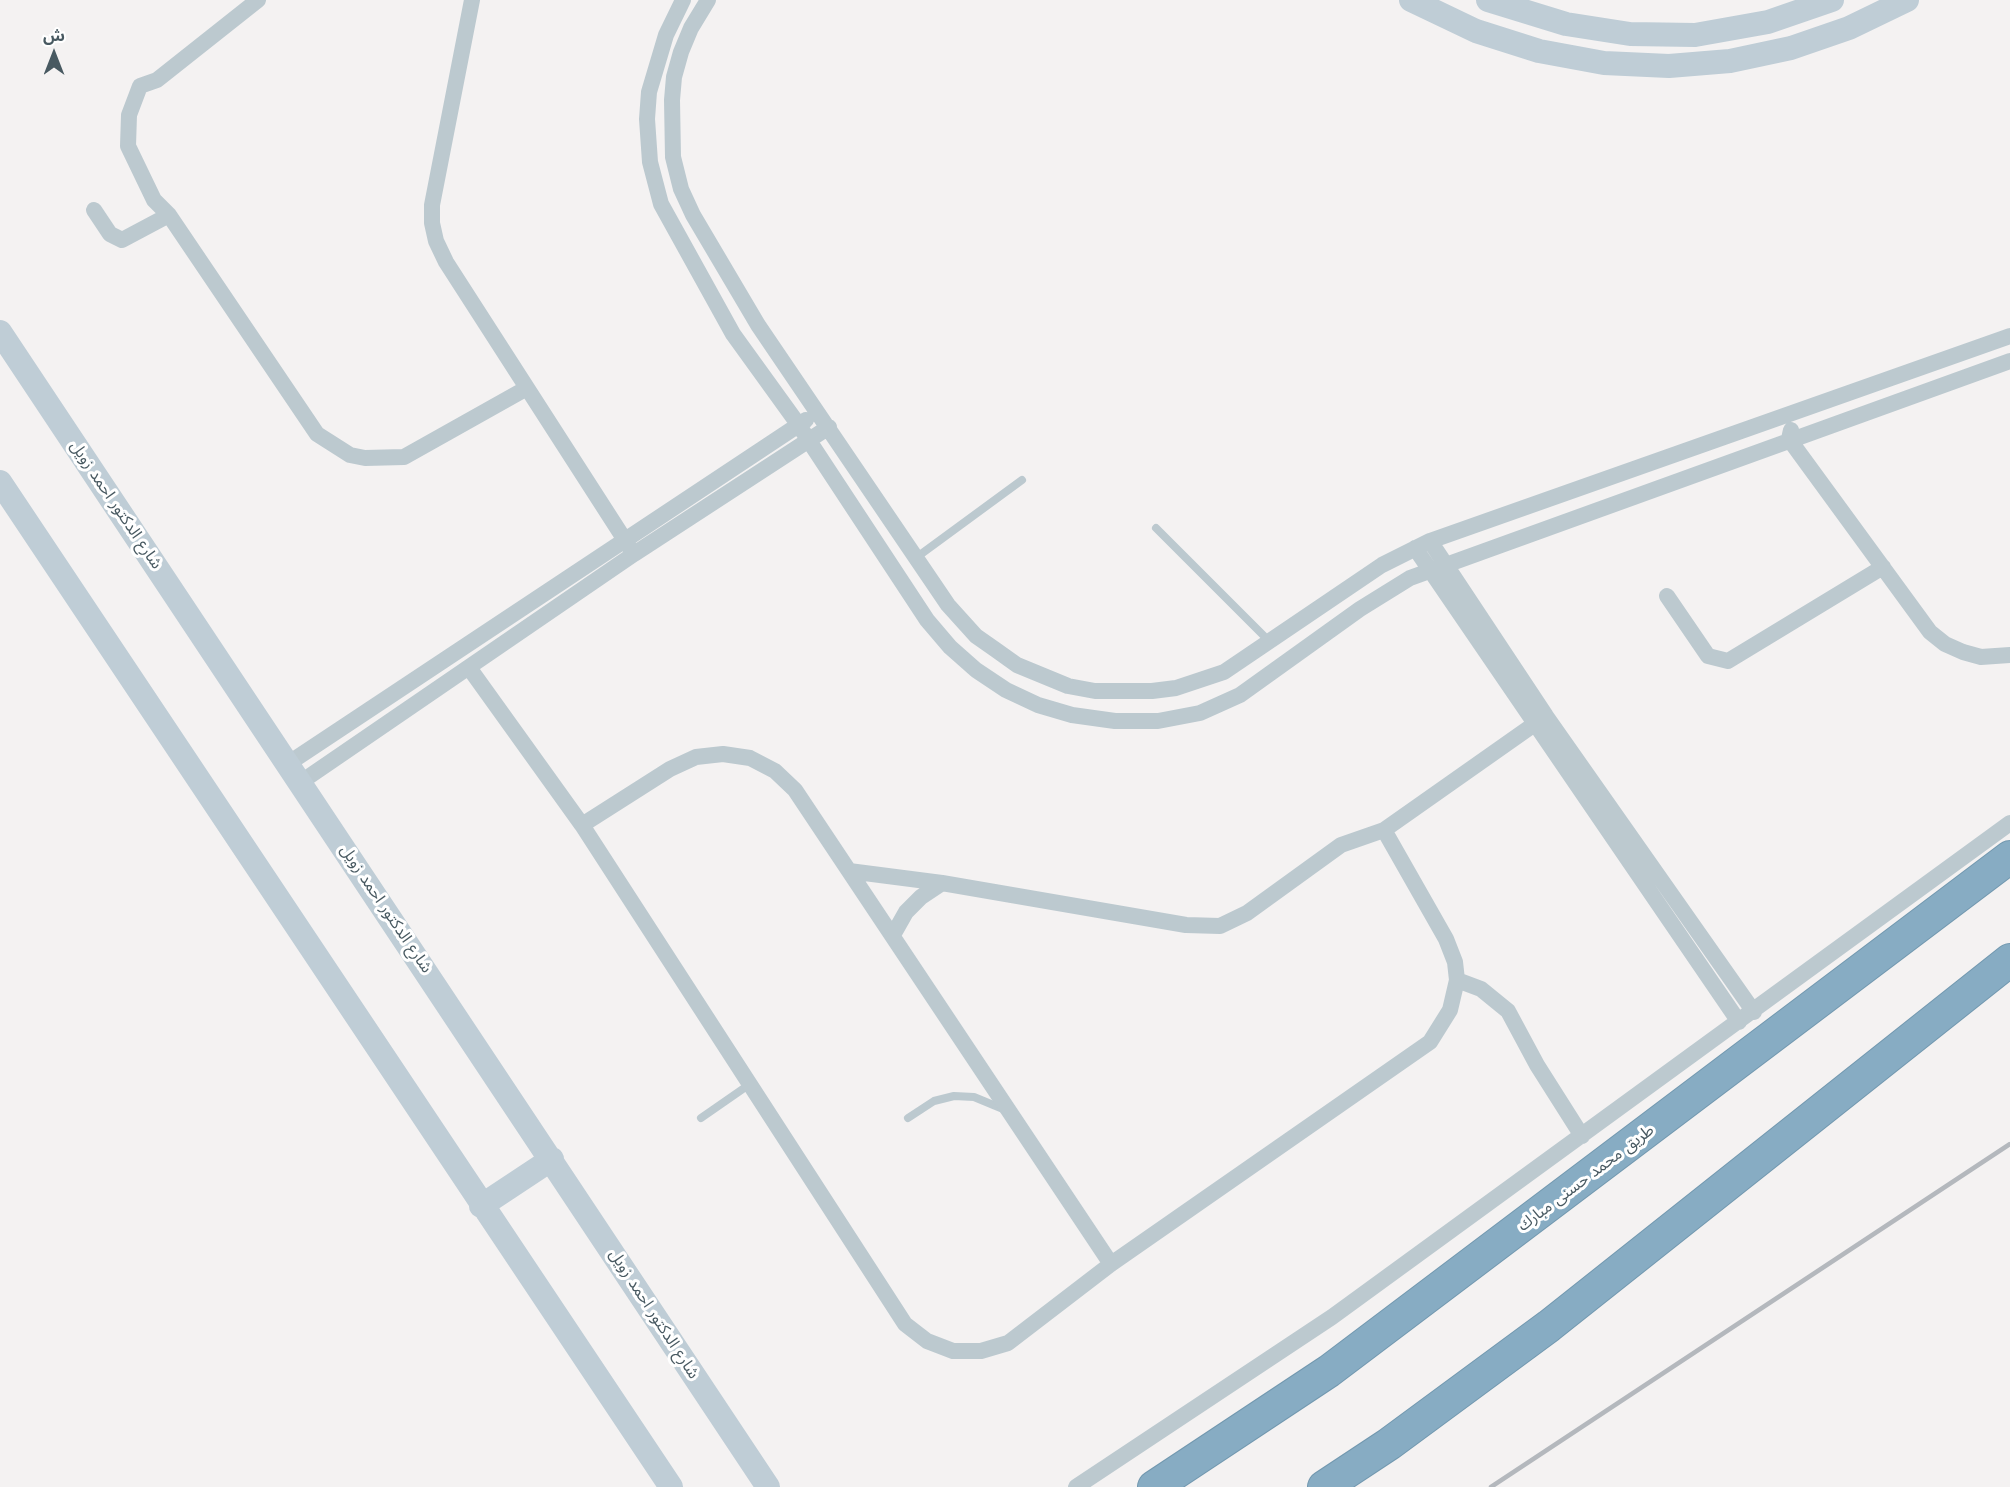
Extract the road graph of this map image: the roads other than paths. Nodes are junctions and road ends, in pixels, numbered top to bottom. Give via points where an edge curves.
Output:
1 (258, 0) edge
2 (472, 0) edge
3 (683, 0) edge
4 (708, 0) edge
5 (1411, 0) edge
6 (1488, 0) edge
7 (1832, 0) edge
8 (1907, 0) edge
9 (94, 210) dead end
10 (169, 214) junction
11 (0, 332) edge
12 (2010, 336) edge
13 (2010, 361) edge
14 (527, 388) junction
15 (817, 413) junction
16 (1793, 414) junction
17 (798, 424) junction
18 (829, 427) junction
19 (1789, 439) junction
20 (809, 440) junction
21 (1022, 480) dead end
22 (0, 482) edge
23 (1156, 528) dead end
24 (624, 539) junction
25 (1423, 545) junction
26 (634, 554) junction
27 (916, 557) junction
28 (1883, 567) junction
29 (1438, 568) junction
30 (1666, 596) dead end
31 (1269, 641) junction
32 (2010, 655) edge
33 (470, 669) junction
34 (1539, 720) junction
35 (295, 772) junction
36 (2010, 823) edge
37 (582, 825) junction
38 (1384, 830) junction
39 (2010, 857) edge
40 (849, 871) junction
41 (942, 883) junction
42 (893, 935) junction
43 (2010, 960) edge
44 (1457, 980) junction
45 (1754, 1012) junction
46 (1739, 1022) junction
47 (750, 1084) junction
48 (1011, 1114) junction
49 (701, 1118) dead end
50 (908, 1118) dead end
51 (1582, 1136) junction
52 (552, 1159) junction
53 (481, 1206) junction
54 (1111, 1264) junction
55 (670, 1487) edge
56 (768, 1487) edge
57 (1076, 1487) edge
58 (1154, 1487) edge
59 (1324, 1487) edge

1 - 10 street via 157,80 140,86 129,115 128,146 154,200
2 - 14 street via 432,205 432,224 446,262
3 - 17 street via 666,35 649,92 650,162 661,204 733,334
4 - 15 street via 691,28 674,77 671,130 681,189 758,325
5 - 8 street via 1476,31 1539,51 1604,63 1669,66 1730,61 1791,48 1849,28
6 - 7 street via 1566,24 1630,34 1695,35 1768,22
9 - 10 street via 110,234 122,240
10 - 14 street via 317,434 350,455 404,457
11 - 35 street, شارع الدكتور احمد زويل
12 - 16 street
13 - 19 street
14 - 24 street
15 - 17 street
15 - 18 street
16 - 19 street
16 - 25 street
17 - 20 street
17 - 24 street
18 - 20 street
18 - 27 street
19 - 28 street
19 - 29 street
20 - 26 street
20 - 29 street via 927,620 950,647 1006,690 1072,715 1158,721 1200,713 1240,694 1393,587
21 - 27 lane
22 - 53 street
23 - 31 lane
24 - 26 street
24 - 35 street
25 - 29 street
25 - 31 street via 1353,583
26 - 33 street
27 - 31 street via 948,605 976,636 1017,665 1068,686 1095,692 1176,687 1224,672
28 - 30 street via 1728,661 1708,656
28 - 32 street via 1930,632 1945,644 1981,657
29 - 34 street
33 - 35 street
33 - 37 street
34 - 38 street
34 - 45 street
34 - 46 street
35 - 52 street, شارع الدكتور احمد زويل
36 - 45 street
37 - 40 street via 687,761 705,756 750,758 775,771 795,790
37 - 47 street
38 - 41 street via 1341,845 1247,913 1220,926 1186,925
38 - 44 street via 1446,939
39 - 58 highway, طريق محمد حسنى مبارك via 1329,1371
40 - 41 street
40 - 42 street
41 - 42 street via 906,912
42 - 48 street
43 - 59 highway via 1549,1326
44 - 51 street via 1481,989 1508,1011
44 - 54 street via 1450,1010 1430,1042
45 - 46 street
46 - 51 street
47 - 49 lane
47 - 54 street via 905,1324 927,1341 953,1351 981,1351 1008,1343
48 - 50 lane via 994,1103 954,1096 934,1101
48 - 54 street
51 - 57 street via 1332,1317
52 - 53 street
52 - 56 street, شارع الدكتور احمد زويل
53 - 55 street

